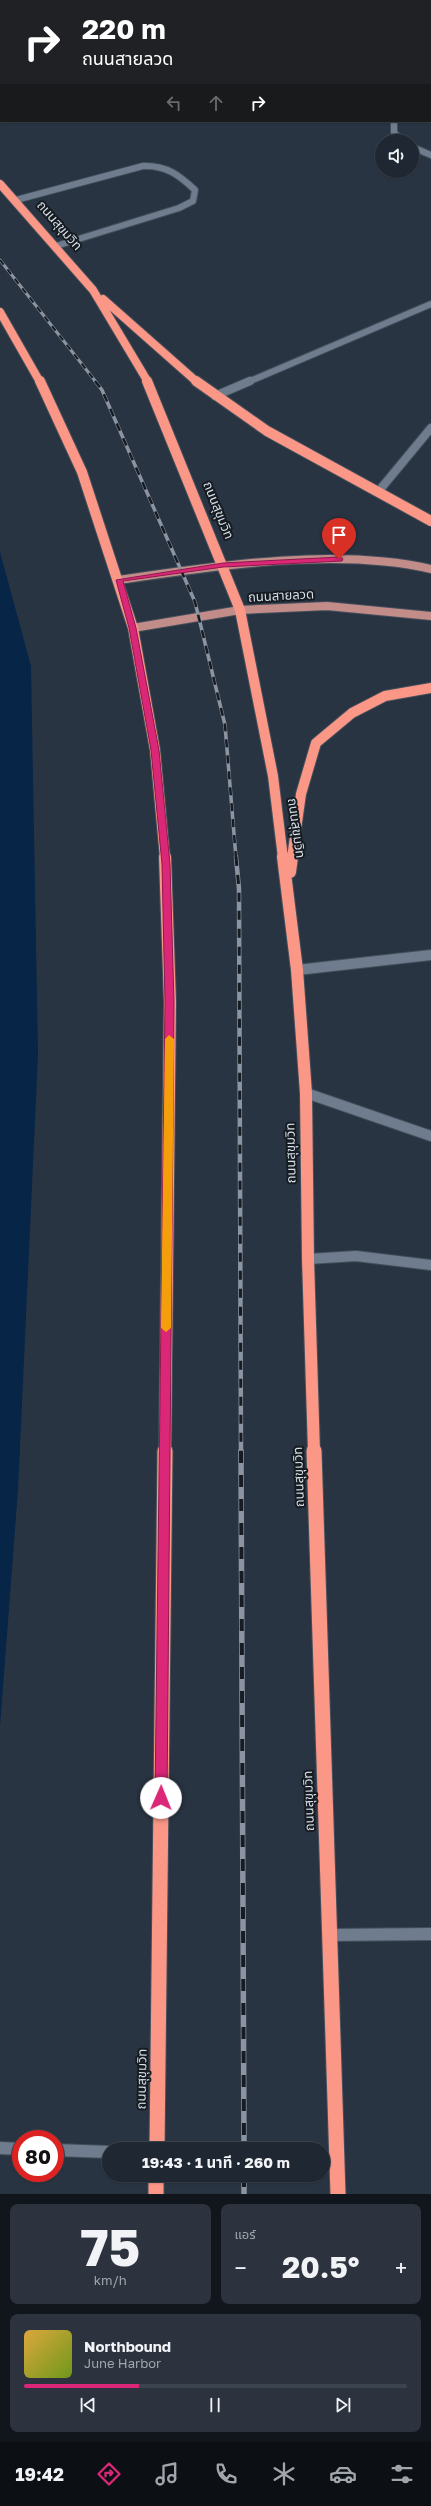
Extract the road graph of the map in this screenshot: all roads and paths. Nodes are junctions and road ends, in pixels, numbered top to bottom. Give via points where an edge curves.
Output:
1 (394, 122) edge
2 (396, 134) edge
3 (419, 150) edge
4 (431, 154) edge
5 (0, 184) edge
6 (16, 200) junction
7 (56, 246) junction
8 (93, 290) junction
9 (431, 304) edge
10 (0, 312) edge
11 (215, 396) junction
12 (431, 428) edge
13 (378, 492) junction
14 (431, 521) edge
15 (223, 565) junction
16 (431, 569) edge
17 (119, 580) junction
18 (240, 610) junction
19 (431, 616) edge
20 (133, 628) junction
21 (431, 688) edge
22 (288, 887) junction
23 (431, 955) edge
24 (297, 970) junction
25 (306, 1093) junction
26 (431, 1136) edge
27 (308, 1259) junction
28 (431, 1264) edge
29 (431, 1934) edge
30 (329, 1935) junction
31 (157, 2142) edge
32 (0, 2148) edge
33 (12, 2149) edge
34 (64, 2150) edge
35 (102, 2152) edge
36 (156, 2182) edge
37 (156, 2194) edge
38 (338, 2194) edge

1 - 2 street
3 - 4 street
5 - 6 highway, ถนนสุขุมวิท
6 - 7 highway, ถนนสุขุมวิท
6 - 7 street via 143,166 159,165 175,172 194,190 193,200 179,208
7 - 8 highway, ถนนสุขุมวิท
8 - 11 highway via 147,340
8 - 15 highway, ถนนสุขุมวิท via 148,382
9 - 11 street
10 - 17 highway, ถนนสุขุมวิท via 36,373 82,472
11 - 13 highway via 308,455
12 - 13 street
13 - 14 highway
15 - 16 main road via 325,559 410,563
15 - 17 main road
15 - 18 highway, ถนนสุขุมวิท
17 - 20 highway, ถนนสุขุมวิท
18 - 19 main road, ถนนสายลวด via 327,606
18 - 20 main road, ถนนสายลวด
18 - 22 highway, ถนนสุขุมวิท via 271,761
20 - 31 highway, ถนนสุขุมวิท via 155,750 166,864 170,1002
21 - 22 highway via 385,696 352,712 316,743 301,794
22 - 24 highway, ถนนสุขุมวิท
23 - 24 street
24 - 25 highway, ถนนสุขุมวิท
25 - 26 street
25 - 27 highway, ถนนสุขุมวิท
27 - 28 street via 356,1256
27 - 30 highway, ถนนสุขุมวิท
29 - 30 street
30 - 38 highway, ถนนสุขุมวิท
32 - 33 street
34 - 35 street
36 - 37 highway

